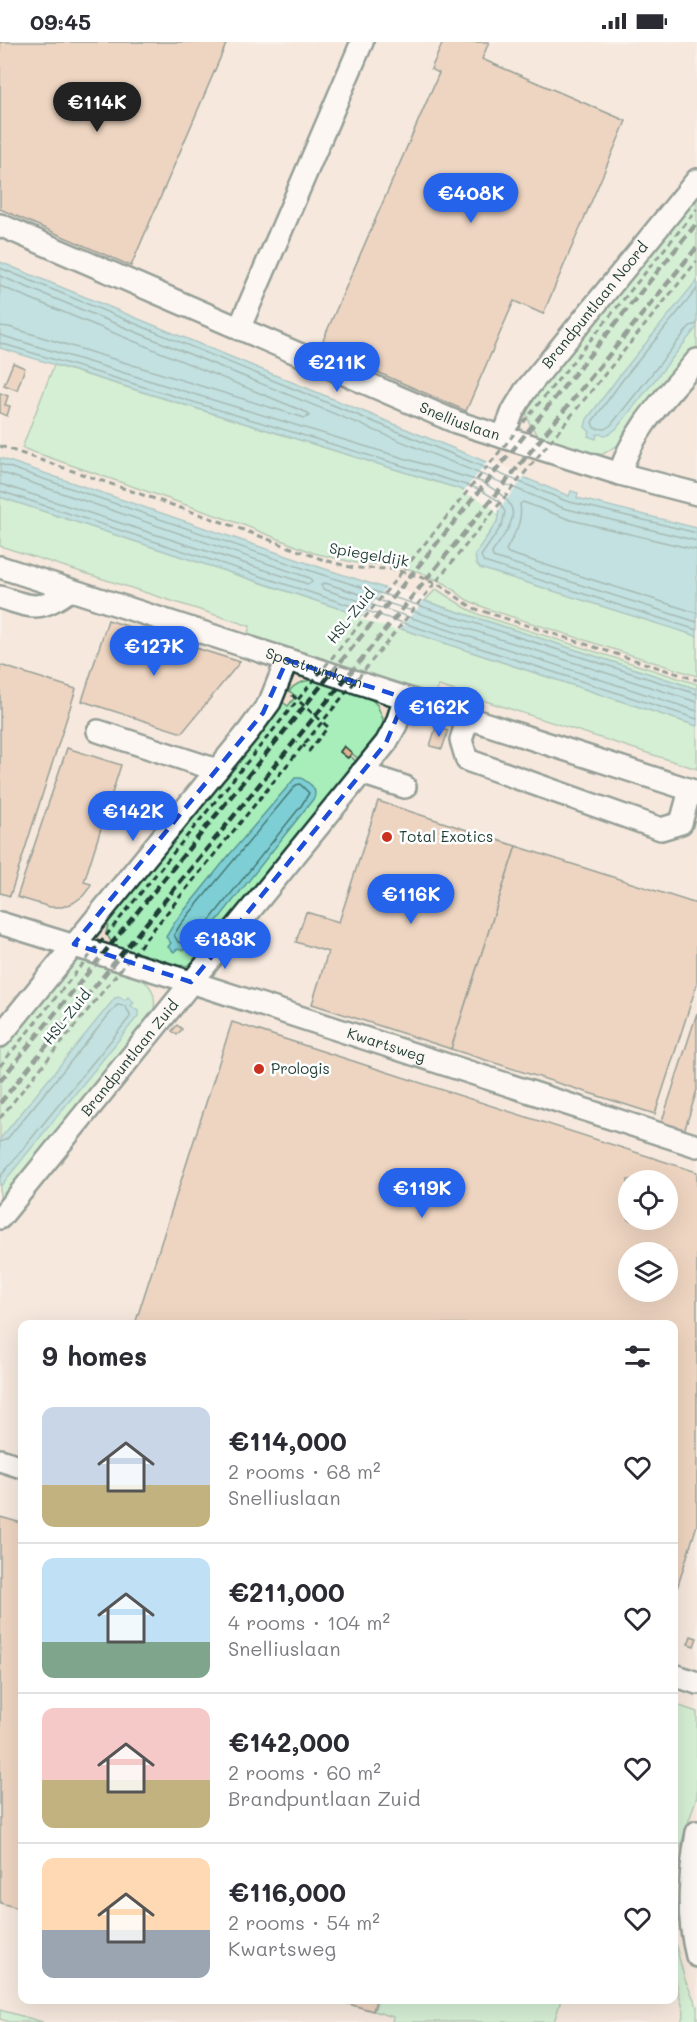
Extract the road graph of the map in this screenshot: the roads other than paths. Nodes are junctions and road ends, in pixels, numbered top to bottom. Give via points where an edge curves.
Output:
1 (362, 42) edge
2 (697, 180) edge
3 (0, 225) edge
4 (239, 329) junction
5 (697, 360) edge
6 (503, 437) junction
7 (620, 474) junction
8 (697, 494) edge
9 (0, 567) edge
10 (70, 590) junction
11 (0, 597) edge
12 (287, 660) junction
13 (405, 698) junction
14 (468, 718) junction
15 (98, 731) dead end
16 (217, 770) junction
17 (361, 773) junction
18 (405, 788) dead end
19 (694, 791) edge
20 (0, 923) edge
21 (74, 945) junction
22 (191, 982) junction
23 (0, 1035) edge
24 (697, 1146) edge
25 (0, 1218) edge
26 (0, 1460) edge
27 (18, 1466) edge
28 (678, 1676) edge
29 (697, 1683) edge
30 (697, 1832) edge
31 (697, 1956) edge

1 - 4 street
2 - 6 street, Brandpuntlaan Noord via 525,391
3 - 4 street, Snelliuslaan
4 - 6 street, Snelliuslaan via 425,410
5 - 7 street via 636,438
6 - 7 street, Snelliuslaan
7 - 8 street, Snelliuslaan
9 - 10 street, Spectrumlaan
10 - 11 street via 52,603 30,607
10 - 12 street, Spectrumlaan
12 - 13 street, Spectrumlaan
12 - 16 street via 270,702
13 - 14 street, Spectrumlaan
13 - 17 street, Brandpuntlaan Zuid via 391,735
14 - 19 street, Spectrumlaan
14 - 19 street via 461,740 467,760 661,829 681,823
15 - 16 street
16 - 21 street
17 - 18 street
17 - 22 street, Brandpuntlaan Zuid
20 - 21 street, Kwartsweg
21 - 22 street, Kwartsweg
21 - 23 street
22 - 24 street, Kwartsweg
22 - 25 street, Brandpuntlaan Zuid
26 - 27 street
28 - 29 street
30 - 31 street via 689,1905

